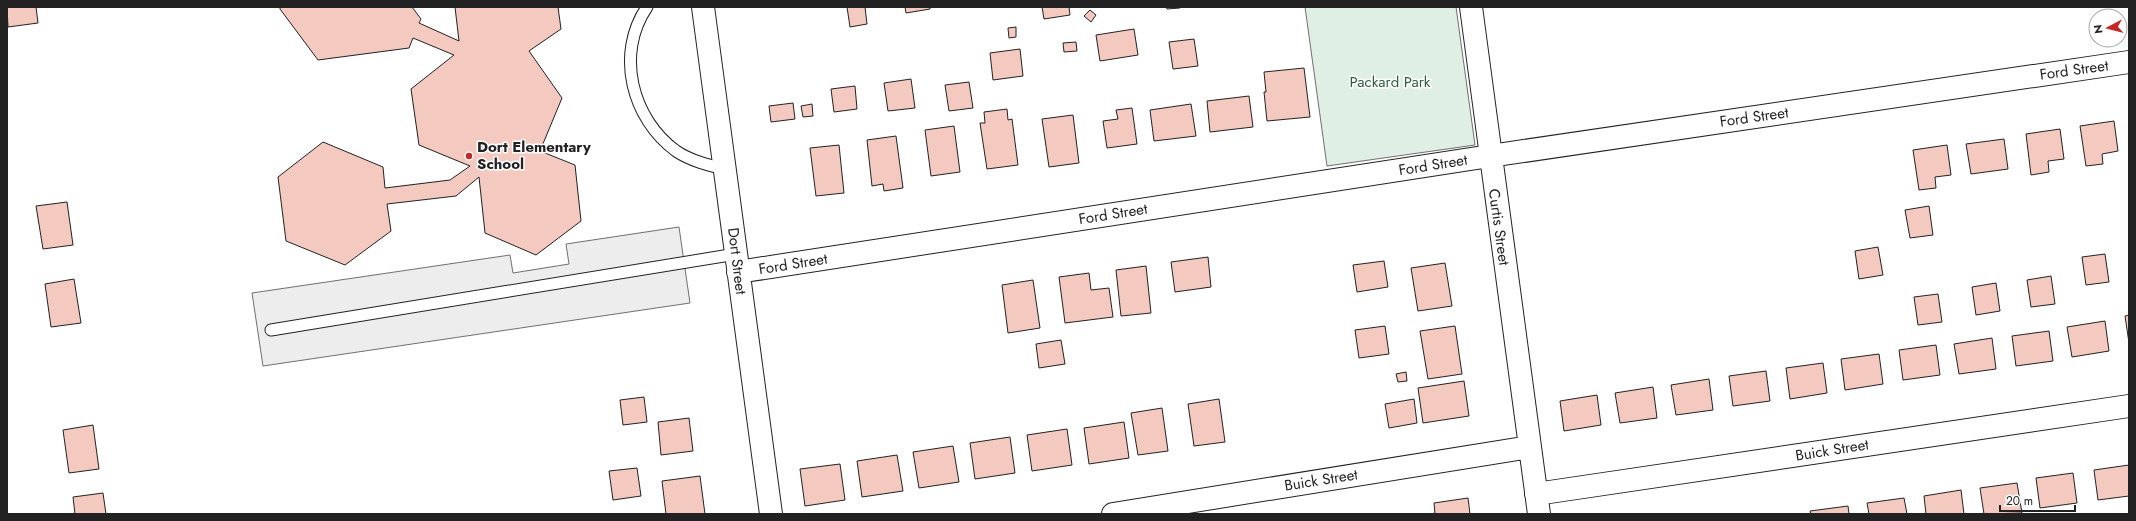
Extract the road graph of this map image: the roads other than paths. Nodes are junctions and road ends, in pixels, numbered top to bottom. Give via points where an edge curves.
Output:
1 (647, 7) edge
2 (703, 7) edge
3 (1471, 7) edge
4 (2129, 62) edge
5 (1490, 156) junction
6 (725, 169) junction
7 (737, 263) junction
8 (271, 330) dead end
9 (2129, 406) edge
10 (1530, 447) junction
11 (1537, 504) edge
12 (771, 514) edge
13 (1113, 514) edge

1 - 6 lane via 633,39 630,64 633,90 643,114 658,135 677,152 700,163
2 - 6 street, Dort Street
3 - 5 street, Curtis Street
4 - 5 street, Ford Street
5 - 7 street, Ford Street
5 - 10 street, Curtis Street
6 - 7 street, Dort Street
7 - 8 lane
7 - 12 street, Dort Street
9 - 11 street, Buick Street
10 - 11 street, Curtis Street
10 - 13 street, Buick Street

